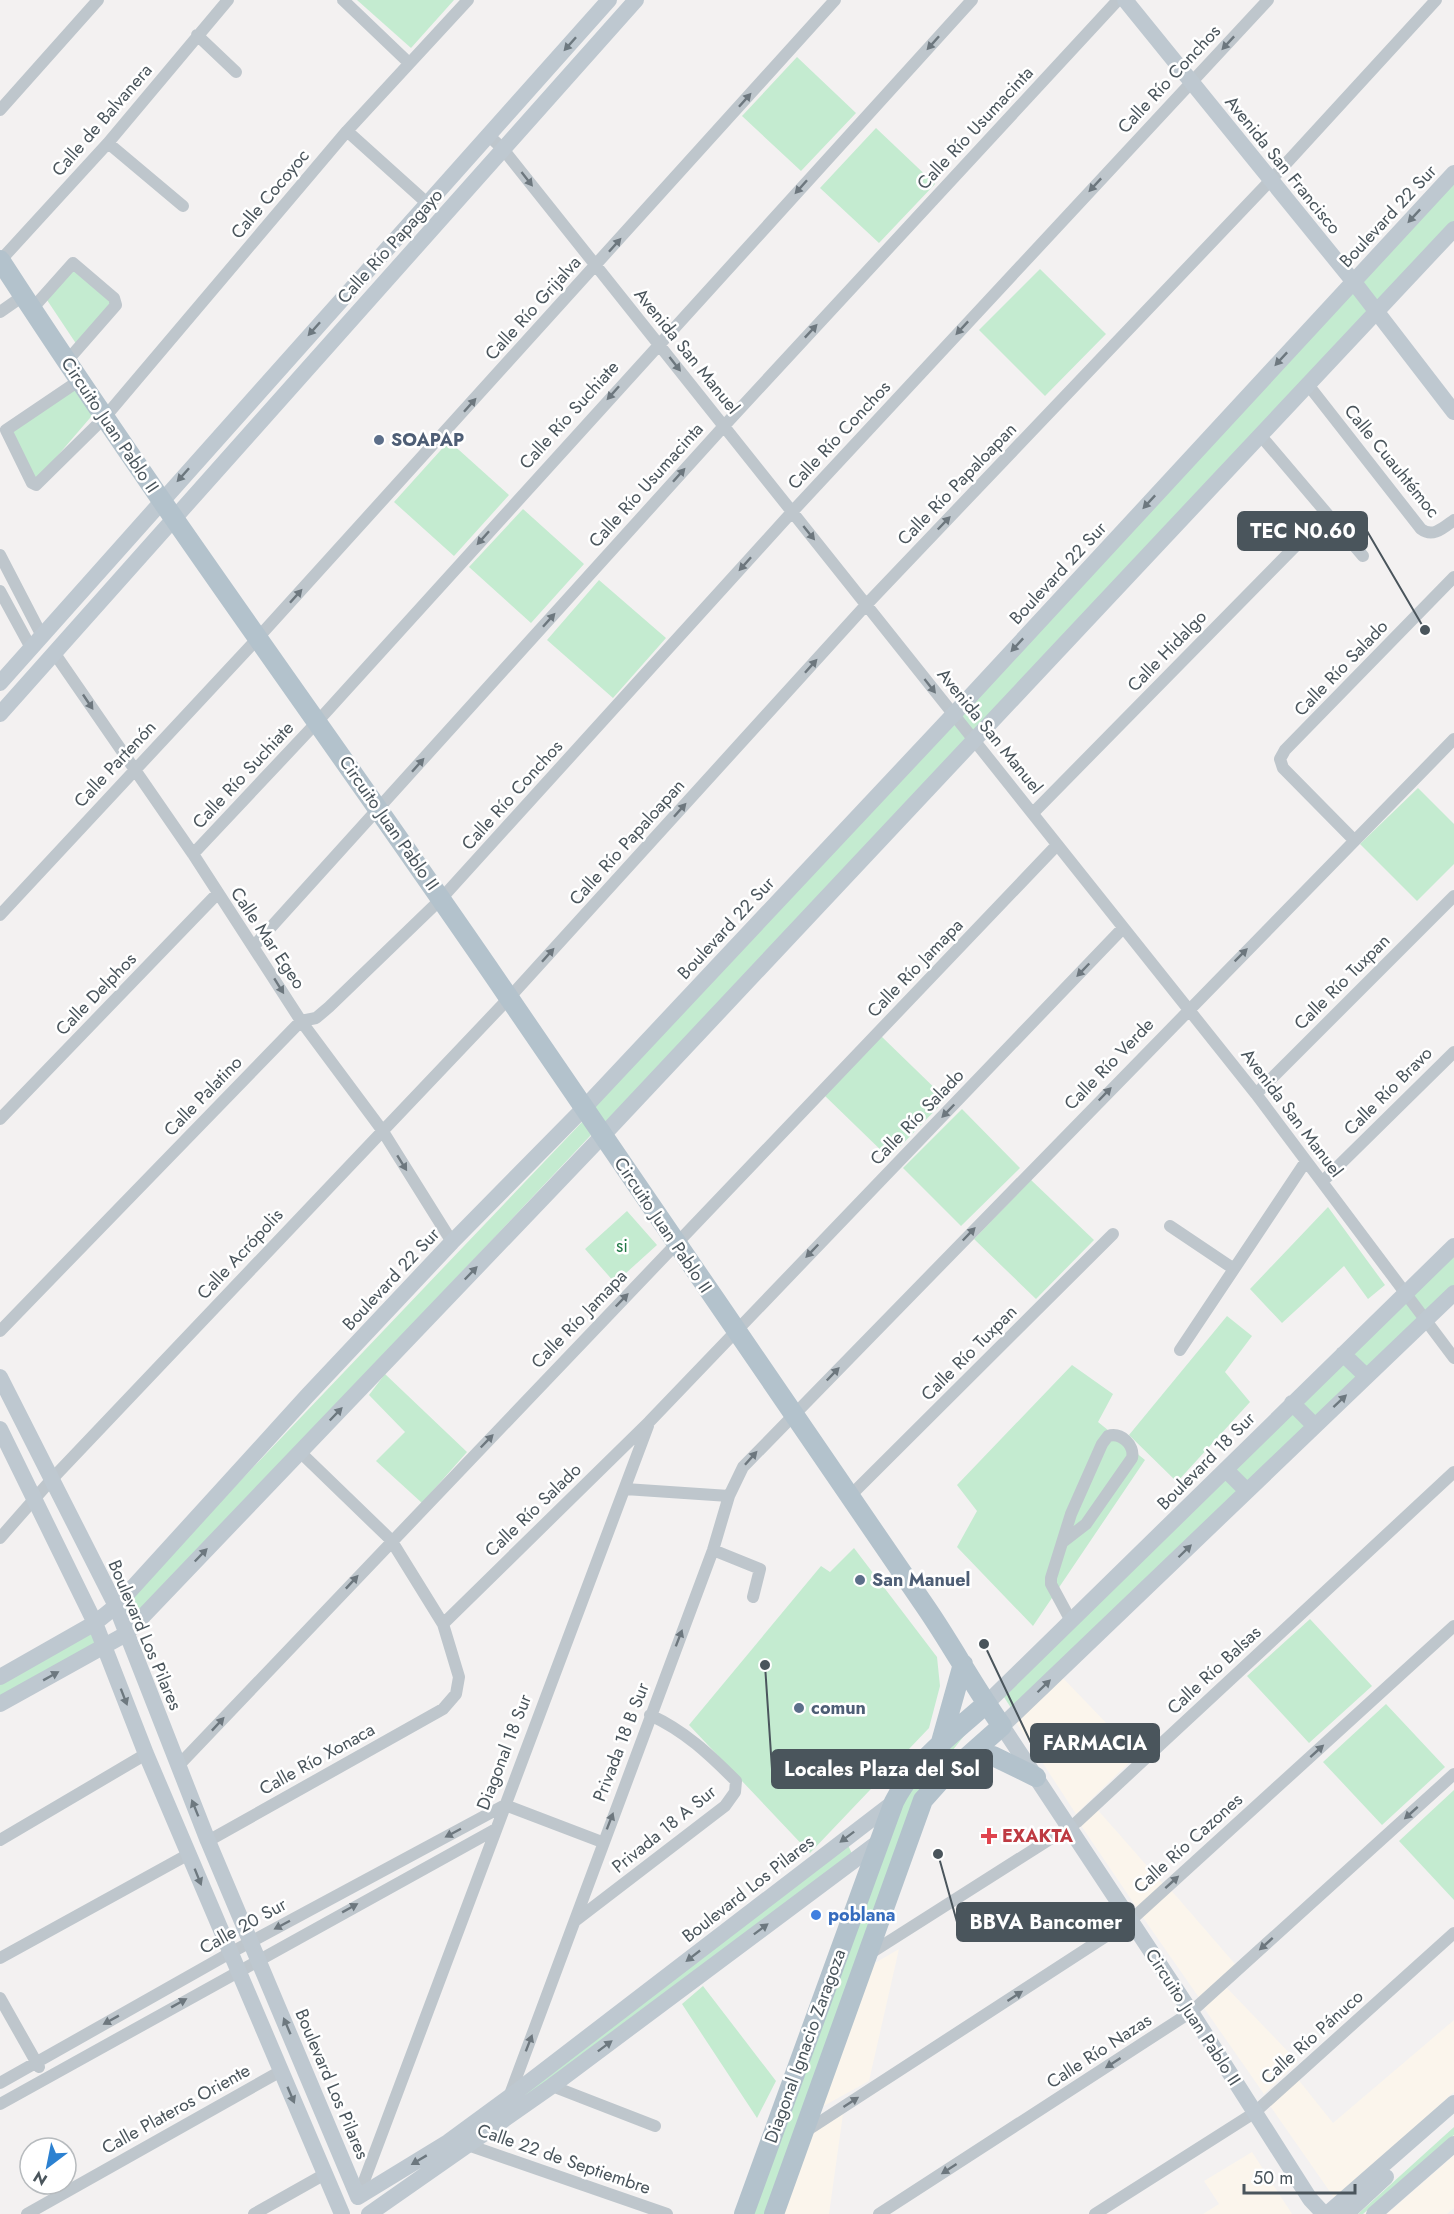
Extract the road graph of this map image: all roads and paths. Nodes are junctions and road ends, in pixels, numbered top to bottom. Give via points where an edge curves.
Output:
1 (98, 0) edge
2 (228, 0) edge
3 (343, 0) edge
4 (468, 0) edge
5 (609, 0) edge
6 (636, 0) edge
7 (835, 0) edge
8 (972, 0) edge
9 (1118, 0) edge
10 (1125, 0) edge
11 (1268, 0) edge
12 (1436, 0) edge
13 (197, 35) junction
14 (410, 63) junction
15 (236, 72) dead end
16 (1191, 81) junction
17 (0, 110) edge
18 (347, 131) junction
19 (488, 135) junction
20 (108, 143) junction
21 (503, 149) junction
22 (1454, 173) edge
23 (1270, 181) junction
24 (427, 203) junction
25 (183, 206) dead end
26 (1454, 229) edge
27 (0, 260) edge
28 (596, 266) junction
29 (1353, 281) junction
30 (27, 302) junction
31 (0, 312) edge
32 (1377, 312) junction
33 (658, 343) junction
34 (67, 361) junction
35 (80, 380) junction
36 (1309, 386) junction
37 (1454, 412) edge
38 (105, 417) junction
39 (724, 426) junction
40 (1261, 436) junction
41 (161, 500) junction
42 (792, 512) junction
43 (1327, 514) junction
44 (173, 518) junction
45 (1454, 520) edge
46 (0, 555) edge
47 (1363, 556) dead end
48 (1454, 578) edge
49 (0, 591) edge
50 (866, 605) junction
51 (257, 639) junction
52 (36, 642) junction
53 (55, 654) junction
54 (0, 683) edge
55 (0, 714) edge
56 (952, 715) junction
57 (318, 721) junction
58 (1454, 739) edge
59 (974, 742) junction
60 (134, 769) junction
61 (379, 808) junction
62 (1033, 813) junction
63 (1354, 840) junction
64 (1057, 845) junction
65 (193, 854) junction
66 (217, 894) junction
67 (1454, 896) edge
68 (441, 899) junction
69 (0, 915) edge
70 (1123, 928) junction
71 (254, 946) junction
72 (509, 998) junction
73 (1188, 1009) junction
74 (301, 1021) junction
75 (1454, 1052) edge
76 (1256, 1094) junction
77 (584, 1108) junction
78 (0, 1119) edge
79 (382, 1130) junction
80 (602, 1136) junction
81 (1306, 1161) junction
82 (1322, 1182) junction
83 (1170, 1226) dead end
84 (1113, 1234) dead end
85 (452, 1242) junction
86 (676, 1244) junction
87 (1454, 1246) edge
88 (1234, 1269) junction
89 (1454, 1293) edge
90 (1405, 1295) junction
91 (1425, 1321) junction
92 (0, 1331) edge
93 (736, 1331) junction
94 (1180, 1350) dead end
95 (1343, 1354) junction
96 (1454, 1358) edge
97 (1366, 1376) junction
98 (0, 1377) edge
99 (1292, 1403) junction
100 (792, 1416) junction
101 (649, 1422) junction
102 (1314, 1425) junction
103 (0, 1429) edge
104 (300, 1452) junction
105 (1226, 1470) junction
106 (1454, 1472) edge
107 (52, 1479) junction
108 (625, 1489) junction
109 (1247, 1491) junction
110 (729, 1496) junction
111 (849, 1497) junction
112 (35, 1499) junction
113 (0, 1538) edge
114 (391, 1540) junction
115 (1064, 1541) junction
116 (713, 1550) junction
117 (753, 1597) dead end
118 (116, 1606) junction
119 (1071, 1621) junction
120 (95, 1623) junction
121 (442, 1624) junction
122 (1454, 1626) edge
123 (126, 1634) junction
124 (105, 1646) junction
125 (963, 1664) junction
126 (0, 1677) edge
127 (0, 1704) edge
128 (986, 1704) junction
129 (650, 1715) junction
130 (1002, 1726) junction
131 (941, 1743) junction
132 (146, 1754) junction
133 (969, 1756) junction
134 (178, 1766) junction
135 (1454, 1774) edge
136 (1036, 1777) junction
137 (894, 1802) junction
138 (505, 1805) junction
139 (1069, 1827) junction
140 (496, 1828) junction
141 (0, 1840) edge
142 (208, 1841) junction
143 (880, 1841) junction
144 (602, 1842) junction
145 (189, 1854) junction
146 (1131, 1920) junction
147 (574, 1922) junction
148 (1454, 1933) edge
149 (251, 1942) junction
150 (230, 1953) junction
151 (865, 1957) junction
152 (0, 1958) edge
153 (258, 1958) junction
154 (238, 1970) junction
155 (0, 1998) edge
156 (1191, 2012) junction
157 (37, 2062) junction
158 (281, 2071) junction
159 (45, 2078) junction
160 (0, 2083) edge
161 (552, 2086) junction
162 (508, 2098) junction
163 (1454, 2103) edge
164 (0, 2104) edge
165 (1254, 2113) junction
166 (655, 2126) dead end
167 (1421, 2131) junction
168 (802, 2134) junction
169 (448, 2142) junction
170 (471, 2144) junction
171 (1454, 2144) edge
172 (324, 2174) junction
173 (358, 2197) junction
174 (1312, 2207) edge
175 (27, 2214) edge
176 (254, 2214) edge
177 (342, 2214) edge
178 (351, 2214) edge
179 (369, 2214) edge
180 (668, 2214) edge
181 (744, 2214) edge
182 (774, 2214) edge
183 (879, 2214) edge
184 (1095, 2214) edge
185 (1325, 2214) edge
186 (1346, 2214) edge
187 (1374, 2214) edge

1 - 17 street
2 - 13 street, Calle de Balvanera
3 - 14 street
4 - 14 street, Calle Cocoyoc
5 -> 19 street, Calle Río Papagayo
6 - 21 street, Calle Río Papagayo
28 -> 7 street, Calle Río Grijalva
8 -> 33 street, Calle Río Suchiate
39 -> 9 street, Calle Río Usumacinta
10 - 16 street, Avenida San Francisco
11 -> 16 street, Calle Río Conchos
12 - 23 street, Calle Río Papaloapan
13 - 15 street
13 - 20 street, Calle de Balvanera
14 - 18 street, Calle Cocoyoc
16 - 23 street, Avenida San Francisco
16 -> 42 street, Calle Río Conchos
18 - 24 street
18 - 38 street, Calle Cocoyoc
19 - 21 street, Avenida San Manuel
19 - 24 street, Calle Río Papagayo
20 - 25 street
20 - 27 street, Calle de Balvanera
21 -> 28 street, Avenida San Manuel
21 - 44 street, Calle Río Papagayo
22 -> 29 street, Boulevard 22 Sur
23 - 29 street, Avenida San Francisco
50 -> 23 street, Calle Río Papaloapan
24 -> 41 street, Calle Río Papagayo
26 - 32 street
27 - 30 main road, Circuito Juan Pablo II
28 - 33 street, Avenida San Manuel
51 -> 28 street, Calle Río Grijalva
29 - 32 street, Avenida San Francisco
29 -> 56 street, Boulevard 22 Sur
30 - 31 street
30 - 34 main road, Circuito Juan Pablo II
30 - 34 street via 73,263 114,298 116,305
32 - 36 street
32 - 37 street, Avenida San Francisco
33 -> 39 street, Avenida San Manuel
33 -> 57 street, Calle Río Suchiate
34 - 35 main road, Circuito Juan Pablo II
35 - 38 main road, Circuito Juan Pablo II
35 - 38 street, Calle Cocoyoc via 6,430 32,483 39,484
36 - 40 street
36 - 45 street, Calle Cuauhtémoc via 1421,529 1434,534
38 - 41 main road, Circuito Juan Pablo II
39 - 42 street, Avenida San Manuel
61 -> 39 street, Calle Río Usumacinta
40 - 43 street
40 - 59 street
41 - 44 main road, Circuito Juan Pablo II
41 - 52 street, Calle Río Papagayo
42 -> 50 street, Avenida San Manuel
42 -> 68 street, Calle Río Conchos
43 - 47 street
43 - 62 street, Calle Hidalgo
44 - 51 main road, Circuito Juan Pablo II
44 - 53 street, Calle Río Papagayo
46 - 52 street
48 - 63 street, Calle Río Salado via 1280,759 1283,768
49 - 52 street
50 -> 56 street, Avenida San Manuel
72 -> 50 street, Calle Río Papaloapan
51 - 57 main road, Circuito Juan Pablo II
51 - 60 street, Calle Partenón
52 - 54 street, Calle Río Papagayo
53 - 55 street, Calle Río Papagayo
53 -> 60 street, Calle Mar Egeo
56 - 59 street, Avenida San Manuel
56 - 77 street, Boulevard 22 Sur
57 - 61 main road, Circuito Juan Pablo II
57 - 65 street, Calle Río Suchiate
58 - 63 street, Calle Río Verde
59 - 62 street, Avenida San Manuel
59 - 80 street
60 - 65 street, Calle Mar Egeo
60 - 69 street, Calle Partenón
61 - 68 main road, Circuito Juan Pablo II
61 - 71 street, Calle Río Usumacinta
62 - 64 street, Avenida San Manuel
73 -> 63 street, Calle Río Verde
64 - 70 street, Avenida San Manuel
64 - 86 street, Calle Río Jamapa
65 - 66 street, Calle Mar Egeo
66 - 71 street, Calle Mar Egeo
66 - 78 street, Calle Delphos
67 - 76 street, Calle Río Tuxpan
68 - 72 main road, Circuito Juan Pablo II
68 - 74 street, Calle Palatino via 329,1007 316,1018
70 - 73 street, Avenida San Manuel
70 -> 93 street, Calle Río Salado
71 -> 74 street, Calle Mar Egeo
72 - 77 main road, Circuito Juan Pablo II
72 - 79 street, Calle Acrópolis
73 - 76 street, Avenida San Manuel
100 -> 73 street, Calle Río Verde
74 - 79 street, Calle Mar Egeo
74 - 92 street, Calle Palatino
75 - 82 street, Calle Río Bravo
76 - 81 street, Avenida San Manuel
77 - 80 main road, Circuito Juan Pablo II
77 - 85 street, Boulevard 22 Sur
79 -> 85 street, Calle Mar Egeo
79 - 107 street, Calle Acrópolis
80 - 86 main road, Circuito Juan Pablo II
104 -> 80 street
81 - 82 street, Avenida San Manuel
81 - 88 street
82 - 90 street, Avenida San Manuel
83 - 88 street
84 - 111 street, Calle Río Tuxpan
85 - 118 street, Boulevard 22 Sur
86 - 93 main road, Circuito Juan Pablo II
114 -> 86 street, Calle Río Jamapa
87 - 90 street, Boulevard 18 Sur
88 - 94 street
89 - 91 street
90 - 91 street, Avenida San Manuel
90 - 95 street, Boulevard 18 Sur
91 - 96 street, Avenida San Manuel
91 - 97 street
93 - 100 main road, Circuito Juan Pablo II
93 - 101 street, Diagonal 18 Sur
95 - 97 street
95 - 99 street, Boulevard 18 Sur
102 -> 97 street
98 - 107 street, Boulevard Los Pilares
99 - 102 street
99 - 105 street, Boulevard 18 Sur
110 -> 100 street, Privada 18 B Sur via 743,1467
100 - 111 main road, Circuito Juan Pablo II
101 - 108 street, Diagonal 18 Sur
101 - 121 street, Calle Río Salado
102 - 109 street
103 - 112 street
104 - 114 street
123 -> 104 street
105 - 109 street
105 - 119 street, Boulevard 18 Sur
106 - 139 street, Calle Río Balsas
107 - 112 street, Calle Acrópolis
107 - 118 street, Boulevard Los Pilares
108 - 110 street
108 - 138 street, Diagonal 18 Sur
130 -> 109 street
110 - 116 street, Privada 18 B Sur
111 - 125 main road, Circuito Juan Pablo II
112 - 113 street, Calle Acrópolis
112 - 120 street
114 - 121 street
134 -> 114 street, Calle Río Jamapa
115 - 115 street via 1071,1514 1102,1444 1108,1436 1117,1436 1130,1444 1132,1458 1086,1524
115 - 119 street via 1051,1584
116 - 117 street via 760,1569
129 -> 116 street, Privada 18 B Sur
118 - 120 street, Boulevard 22 Sur
118 - 123 street, Boulevard Los Pilares
119 - 128 street, Boulevard 18 Sur
120 - 124 street
120 - 126 street, Boulevard 22 Sur
121 - 142 street, Calle Río Xonaca via 459,1677 456,1694 443,1709
146 -> 122 street, Calle Río Cazones
123 - 124 street
123 - 134 street, Boulevard Los Pilares
127 -> 124 street
124 -> 132 street
125 - 128 main road, Circuito Juan Pablo II
125 - 131 main road
128 - 130 main road, Circuito Juan Pablo II
128 - 131 main road, Diagonal Ignacio Zaragoza
144 -> 129 street, Privada 18 B Sur
129 - 147 street, Privada 18 A Sur via 671,1724 698,1744 736,1781 735,1792 725,1806
130 - 133 main road, Diagonal Ignacio Zaragoza
130 - 136 street, Circuito Juan Pablo II
131 - 137 main road, Diagonal Ignacio Zaragoza via 904,1784
132 - 141 street
132 - 145 street
133 - 136 main road via 993,1756
133 - 151 main road, Diagonal Ignacio Zaragoza via 923,1800
142 -> 134 street, Boulevard Los Pilares
135 -> 156 street, Calle Río Nazas
136 - 139 street, Circuito Juan Pablo II
137 - 143 main road, Diagonal Ignacio Zaragoza
137 -> 162 street, Boulevard Los Pilares
138 - 140 street, Diagonal 18 Sur
138 - 144 street
138 -> 149 street, Calle 20 Sur
139 - 146 street, Circuito Juan Pablo II
139 - 151 street, Calle Río Balsas
153 -> 140 street, Calle 20 Sur
140 - 173 street, Diagonal 18 Sur
142 - 149 street, Boulevard Los Pilares
161 -> 143 street
143 - 181 main road, Diagonal Ignacio Zaragoza
144 - 147 street, Privada 18 B Sur
145 -> 150 street
145 - 152 street
146 - 156 street, Circuito Juan Pablo II
168 -> 146 street, Calle Río Cazones
162 -> 147 street, Privada 18 B Sur
148 - 165 street, Calle Río Pánuco
149 - 150 street, Calle 20 Sur
149 - 153 street, Boulevard Los Pilares
150 - 154 street
150 -> 157 street, Calle 20 Sur
151 - 168 main road, Diagonal Ignacio Zaragoza
153 - 154 street, Calle 20 Sur
173 -> 153 street, Boulevard Los Pilares
154 - 158 street
159 -> 154 street, Calle 20 Sur
155 - 157 street
156 - 165 street, Circuito Juan Pablo II
156 -> 183 street, Calle Río Nazas
157 - 159 street
157 - 160 street, Calle 20 Sur
158 -> 172 street
158 - 175 street, Calle Plateros Oriente
159 - 164 street, Calle 20 Sur
161 - 166 street
161 - 170 street
162 - 169 street, Boulevard Los Pilares
163 - 167 street
165 - 174 street, Circuito Juan Pablo II
165 - 184 street, Calle Río Pánuco
167 - 185 street
167 - 186 street via 1399,2164
168 - 182 main road, Diagonal Ignacio Zaragoza
169 - 170 street, Calle 22 de Septiembre
169 -> 173 street, Boulevard Los Pilares
170 - 179 street
170 - 180 street, Calle 22 de Septiembre
171 - 187 street
172 - 176 street
172 - 177 street
173 - 178 street, Diagonal 18 Sur
174 - 185 street, Circuito Juan Pablo II

